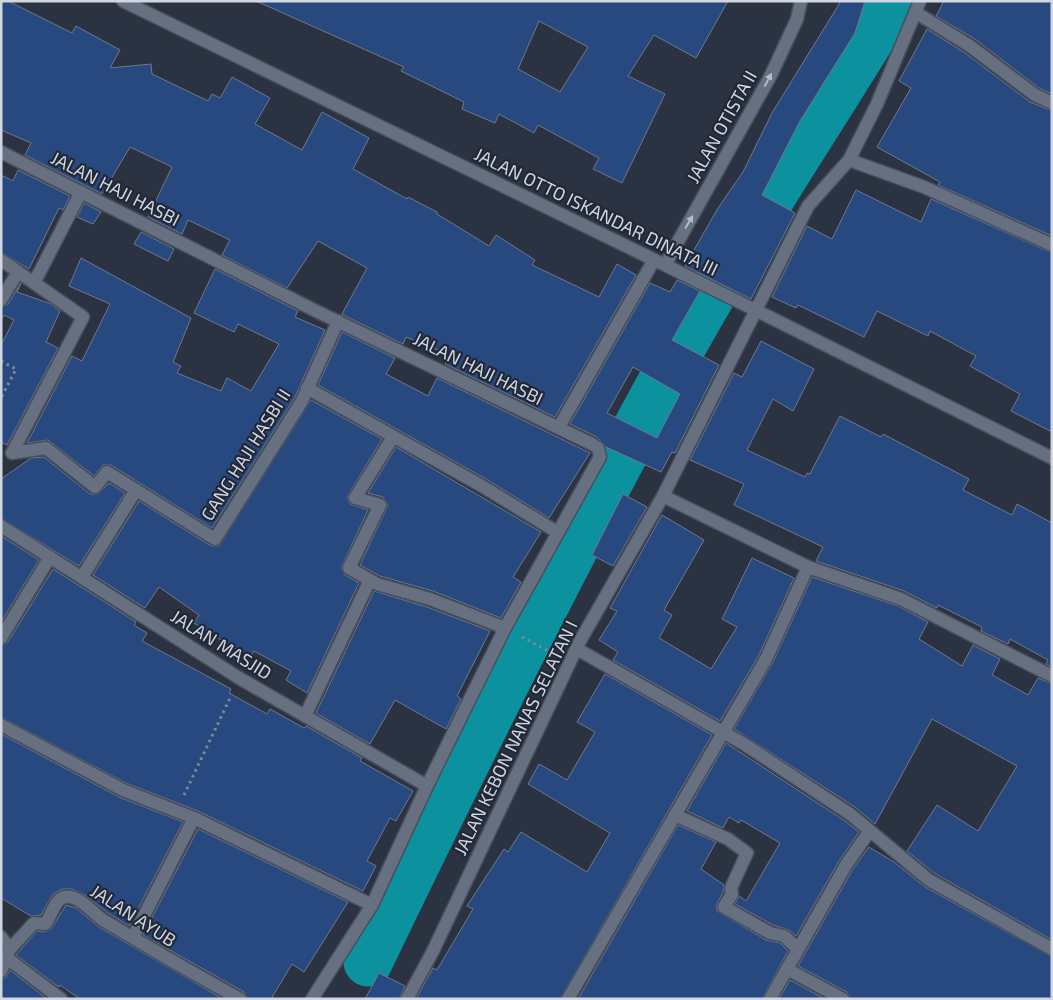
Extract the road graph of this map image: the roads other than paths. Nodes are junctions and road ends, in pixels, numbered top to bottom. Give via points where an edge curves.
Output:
1 (123, 1) edge
2 (801, 1) edge
3 (918, 7) edge
4 (1052, 104) edge
5 (1, 152) edge
6 (849, 160) junction
7 (81, 192) junction
8 (1052, 245) edge
9 (1, 260) edge
10 (660, 262) junction
11 (18, 272) junction
12 (34, 283) junction
13 (1, 300) edge
14 (755, 310) junction
15 (338, 321) junction
16 (308, 388) junction
17 (559, 428) junction
18 (393, 437) junction
19 (1052, 458) edge
20 (136, 490) junction
21 (662, 496) junction
22 (1, 526) edge
23 (557, 532) junction
24 (50, 557) junction
25 (808, 567) junction
26 (82, 577) junction
27 (370, 580) junction
28 (510, 631) junction
29 (1, 638) edge
30 (577, 649) junction
31 (1052, 676) edge
32 (305, 716) junction
33 (1, 725) edge
34 (724, 731) junction
35 (427, 786) junction
36 (675, 815) junction
37 (194, 818) junction
38 (869, 832) junction
39 (372, 905) junction
40 (1, 937) edge
41 (133, 937) junction
42 (798, 948) junction
43 (1052, 949) edge
44 (9, 954) junction
45 (787, 969) junction
46 (1, 971) edge
47 (62, 999) edge
48 (240, 999) edge
49 (312, 999) edge
50 (407, 999) edge
51 (568, 999) edge
52 (770, 999) edge
53 (843, 999) edge

1 - 10 street, JALAN OTTO ISKANDAR DINATA III
10 -> 2 street, JALAN OTISTA II via 771,75 797,19
3 - 4 street via 1035,95
3 - 6 street, JALAN KEBON NANAS SELATAN I via 877,104
5 - 7 street, JALAN HAJI HASBI
6 - 8 street via 924,188
6 - 14 street, JALAN KEBON NANAS SELATAN I via 808,206
7 - 12 street
7 - 15 street, JALAN HAJI HASBI
9 - 11 street, GANG HAJI HASBI II
10 - 14 street, JALAN OTTO ISKANDAR DINATA III
10 - 17 street, JALAN OTISTA II
11 - 12 street, GANG HAJI HASBI II
11 - 13 street
12 - 20 street, GANG HAJI HASBI II via 83,317 12,453 46,448 95,487 107,472
14 - 19 street, JALAN OTTO ISKANDAR DINATA III
14 - 21 street, JALAN KEBON NANAS SELATAN I
15 - 16 street, GANG HAJI HASBI II
15 - 17 street, JALAN HAJI HASBI
16 - 18 street
16 - 20 street, GANG HAJI HASBI II via 215,540
17 - 23 street, JALAN HAJI HASBI via 596,446 600,457
18 - 23 street
18 - 27 street via 355,498 380,505 348,568
20 - 26 street
21 - 25 street
21 - 30 street, JALAN KEBON NANAS SELATAN I
22 - 24 street, JALAN MASJID
23 - 28 street, JALAN HAJI HASBI
24 - 26 street, JALAN MASJID
24 - 29 street
25 - 31 street via 901,599
25 - 34 street via 766,659
26 - 32 street, JALAN MASJID via 239,678
27 - 28 street via 430,599
27 - 32 street
28 - 35 street, JALAN HAJI HASBI
30 - 34 street
30 - 50 street, JALAN KEBON NANAS SELATAN I
32 - 35 street, JALAN MASJID
33 - 37 street via 123,790
34 - 36 street
34 - 38 street via 850,814
35 - 39 street, JALAN HAJI HASBI
36 - 42 street via 728,839 747,852 724,907 784,936
36 - 51 street
37 - 39 street
37 - 41 street
38 - 42 street
38 - 43 street via 929,880
39 - 49 street, JALAN HAJI HASBI
40 - 44 street
41 - 44 street, JALAN AYUB via 67,896 60,899 45,924 34,923
41 - 48 street, JALAN AYUB
42 - 45 street
44 - 46 street
44 - 47 street
45 - 52 street
45 - 53 street

